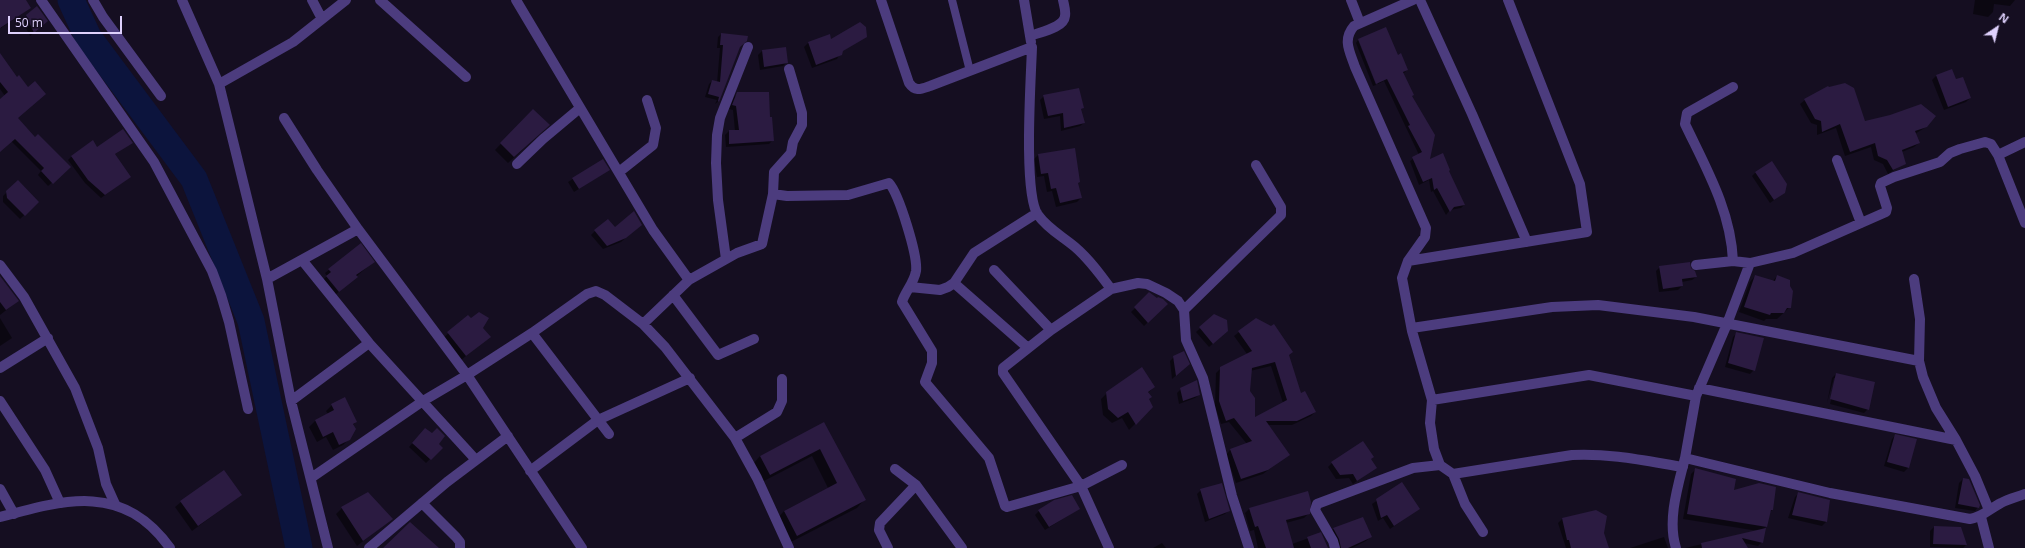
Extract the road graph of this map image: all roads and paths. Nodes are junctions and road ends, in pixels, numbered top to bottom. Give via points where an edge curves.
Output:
1 (41, 0) edge
2 (93, 0) edge
3 (182, 0) edge
4 (312, 0) edge
5 (346, 0) edge
6 (380, 0) edge
7 (516, 0) edge
8 (881, 0) edge
9 (952, 0) edge
10 (1024, 0) edge
11 (1063, 0) edge
12 (1351, 0) edge
13 (1413, 0) edge
14 (1420, 0) edge
15 (1508, 0) edge
16 (322, 19) junction
17 (1360, 23) junction
18 (1030, 36) junction
19 (748, 47) dead end
20 (1032, 48) junction
21 (789, 69) dead end
22 (970, 71) junction
23 (466, 77) dead end
24 (219, 84) junction
25 (1733, 87) dead end
26 (161, 96) dead end
27 (647, 100) dead end
28 (580, 108) junction
29 (284, 118) dead end
30 (2025, 142) edge
31 (1998, 155) junction
32 (1837, 160) dead end
33 (518, 164) dead end
34 (1256, 166) dead end
35 (620, 172) junction
36 (772, 194) junction
37 (1037, 213) junction
38 (1861, 223) junction
39 (2025, 223) edge
40 (358, 229) junction
41 (1527, 242) junction
42 (727, 259) junction
43 (302, 260) junction
44 (1408, 261) junction
45 (1734, 261) junction
46 (1750, 263) junction
47 (1696, 264) dead end
48 (0, 265) edge
49 (994, 270) dead end
50 (267, 279) junction
51 (1914, 279) dead end
52 (689, 280) junction
53 (954, 283) junction
54 (910, 287) junction
55 (1111, 289) junction
56 (673, 295) junction
57 (1184, 310) junction
58 (643, 324) junction
59 (1727, 324) junction
60 (1412, 328) junction
61 (1051, 330) junction
62 (532, 333) junction
63 (48, 338) junction
64 (754, 339) dead end
65 (369, 343) junction
66 (1028, 348) junction
67 (1919, 361) junction
68 (0, 368) edge
69 (467, 375) junction
70 (690, 378) junction
71 (782, 379) dead end
72 (1697, 392) junction
73 (1432, 400) junction
74 (0, 401) edge
75 (290, 401) junction
76 (423, 401) junction
77 (248, 409) dead end
78 (598, 420) junction
79 (608, 434) dead end
80 (508, 436) junction
81 (736, 438) junction
82 (1956, 440) junction
83 (476, 460) junction
84 (1684, 463) junction
85 (1122, 465) dead end
86 (1440, 465) junction
87 (895, 469) dead end
88 (530, 471) junction
89 (1453, 474) junction
90 (311, 478) junction
91 (916, 485) junction
92 (1081, 486) junction
93 (0, 489) edge
94 (2025, 494) edge
95 (60, 502) junction
96 (422, 503) junction
97 (115, 504) junction
98 (1989, 510) junction
99 (14, 514) junction
100 (0, 517) edge
101 (1981, 517) junction
102 (1483, 532) dead end
103 (170, 548) edge
104 (328, 548) edge
105 (369, 548) edge
106 (460, 548) edge
107 (582, 548) edge
108 (789, 548) edge
109 (888, 548) edge
110 (962, 548) edge
111 (1109, 548) edge
112 (1249, 548) edge
113 (1335, 548) edge
114 (1676, 548) edge
115 (1990, 548) edge

1 - 77 street via 154,162 198,244 221,295
2 - 26 street
3 - 24 street
4 - 16 street
5 - 16 street
6 - 23 street
7 - 28 street
8 - 22 street via 911,87 918,90
9 - 22 lane
10 - 18 street
11 - 18 street via 1066,15 1064,21
12 - 17 street
13 - 17 street
14 - 41 street
15 - 41 street via 1580,184 1587,232
16 - 24 street via 293,42
17 - 44 street via 1349,32 1347,43 1355,67 1426,228 1425,237
18 - 20 street
19 - 42 street via 720,118 717,135 717,185
20 - 22 street
20 - 37 street via 1029,142 1032,191
21 - 36 street via 802,113 802,125 793,142 791,153 774,172
24 - 50 street
25 - 45 street via 1687,113 1685,124 1722,204 1733,241
27 - 35 street via 656,128 653,145
28 - 33 street
28 - 35 street
29 - 40 street
30 - 31 street
31 - 38 street via 1991,144 1985,142 1950,153 1940,162 1881,183 1886,212
31 - 39 street
32 - 38 street
34 - 57 street via 1281,207 1281,215
35 - 52 street via 653,230
36 - 42 street via 762,244
36 - 54 street via 848,195 890,183 914,251 916,271
37 - 53 street via 974,254
37 - 55 street via 1048,227 1076,248 1093,265
38 - 46 street via 1793,253
40 - 43 street
40 - 69 street
41 - 44 street
42 - 52 street
43 - 50 street
43 - 65 street
44 - 60 street via 1402,278
45 - 46 street
45 - 47 street
46 - 59 street
48 - 63 street via 24,297
49 - 61 street
50 - 75 street
51 - 67 street via 1920,319
52 - 56 street
53 - 54 street via 940,290
53 - 66 street
54 - 92 street via 902,302 932,351 933,357 925,382 989,458 1005,506
55 - 57 street via 1138,283 1147,284 1178,301
55 - 61 street
56 - 58 street
56 - 64 street via 718,354
57 - 112 street via 1186,340 1204,378 1232,496
58 - 62 street via 596,291 587,294
58 - 70 street
59 - 60 street via 1676,314 1598,305 1552,308
59 - 67 street
59 - 72 street
60 - 73 street
61 - 66 street
62 - 69 street
62 - 78 street
63 - 68 street
63 - 97 street via 80,400 98,448 106,484
65 - 75 street
65 - 76 street
66 - 92 street via 1004,366 1002,371
67 - 82 street via 1936,408
69 - 76 street
69 - 80 street
70 - 78 street
70 - 81 street
71 - 81 street via 782,401 777,412
72 - 73 street via 1589,375
72 - 82 street
72 - 84 street
73 - 86 street via 1430,424 1434,449
74 - 95 street via 44,470
75 - 90 street
76 - 83 street
76 - 90 street
78 - 79 street
78 - 88 street
80 - 83 street
80 - 88 street
81 - 108 street
82 - 98 street
83 - 96 street
84 - 89 street via 1590,454
84 - 101 street via 1970,519
84 - 114 street via 1673,516 1672,537
85 - 92 street
86 - 89 street
86 - 113 street via 1413,468 1317,504 1315,510 1334,541
87 - 91 street
88 - 107 street
89 - 102 street via 1465,504
90 - 104 street
91 - 109 street via 880,523 879,530
91 - 110 street
92 - 111 street
93 - 99 street
94 - 98 street
95 - 97 street via 98,501
95 - 99 street
96 - 105 street
96 - 106 street via 456,537 460,542
97 - 103 street via 149,524
98 - 101 street
99 - 100 street
101 - 115 street

